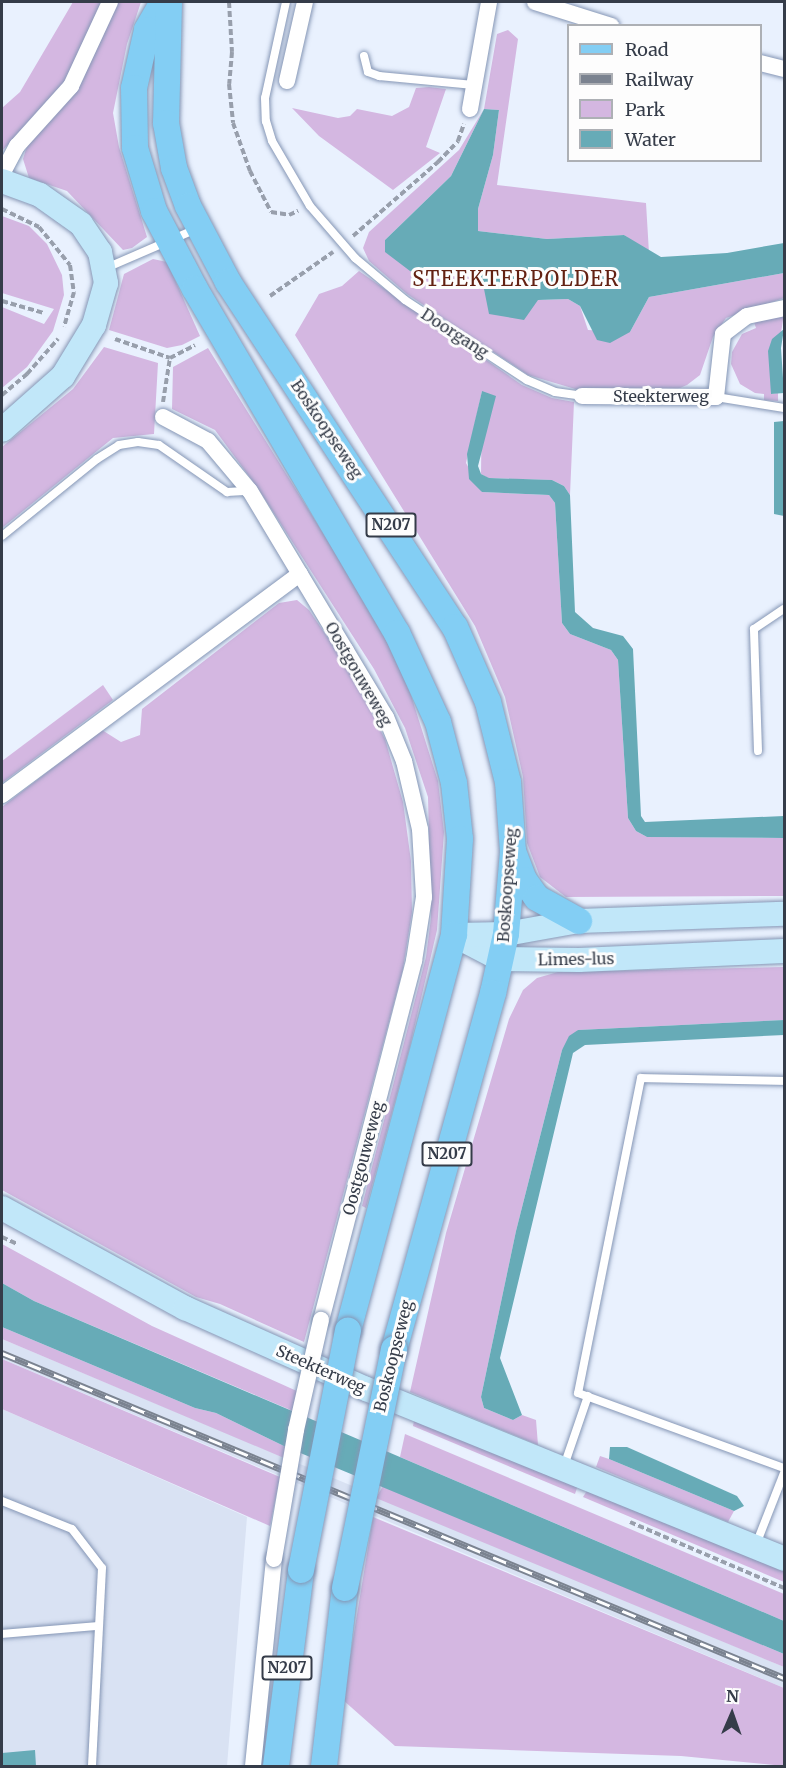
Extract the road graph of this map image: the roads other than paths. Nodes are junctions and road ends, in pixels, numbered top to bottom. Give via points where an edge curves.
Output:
1 (110, 2) edge
2 (164, 2) edge
3 (169, 2) edge
4 (286, 2) edge
5 (305, 2) edge
6 (489, 2) edge
7 (535, 2) edge
8 (605, 24) edge
9 (364, 56) dead end
10 (762, 64) edge
11 (784, 69) edge
12 (287, 81) dead end
13 (474, 85) junction
14 (470, 109) road end
15 (2, 174) edge
16 (2, 181) edge
17 (198, 228) junction
18 (167, 241) junction
19 (105, 268) junction
20 (784, 308) edge
21 (582, 396) joint
22 (716, 398) junction
23 (784, 408) edge
24 (163, 417) road end
25 (2, 430) edge
26 (250, 491) junction
27 (2, 536) edge
28 (300, 574) junction
29 (784, 609) edge
30 (758, 751) dead end
31 (2, 795) edge
32 (513, 851) junction
33 (784, 914) edge
34 (579, 921) junction
35 (506, 934) junction
36 (454, 935) junction
37 (784, 951) edge
38 (500, 959) junction
39 (784, 1081) edge
40 (2, 1208) edge
41 (588, 1396) junction
42 (784, 1468) edge
43 (563, 1469) junction
44 (784, 1473) edge
45 (2, 1501) edge
46 (755, 1547) junction
47 (784, 1559) edge
48 (98, 1626) junction
49 (2, 1634) edge
50 (92, 1767) edge
51 (253, 1767) edge
52 (276, 1767) edge
53 (324, 1767) edge

1 - 15 street via 71,86 28,133
2 - 18 main road, N207 via 140,52 133,116 141,173
3 - 17 main road, Boskoopseweg / N207 via 166,123 179,186
4 - 21 lane, Doorgang via 266,98 266,121 272,141 310,206 343,244 405,300 527,380 555,392
5 - 12 street
6 - 13 street
7 - 8 street
9 - 13 lane via 368,72 379,76
10 - 11 street
13 - 14 street
16 - 19 main road via 40,195 67,211 81,224
17 - 18 lane
17 - 32 main road, Boskoopseweg / N207 via 228,282 404,544 464,644 499,740 508,782
18 - 19 lane
18 - 36 main road, N207 via 419,674 445,741 457,799 459,887
19 - 25 main road via 101,307 79,352 63,376
20 - 22 street, Steekterweg via 747,316 723,334
21 - 22 street, Steekterweg
22 - 23 lane
24 - 26 street, Oostgouweweg via 207,441
26 - 27 lane via 227,492 159,445 138,442 119,446 97,459
26 - 28 street, Oostgouweweg
28 - 31 street
28 - 51 street, Oostgouweweg, bridge via 396,739 420,829 424,897 414,961 296,1430 274,1559
29 - 30 lane via 754,629
32 - 34 main road via 524,880 537,898
32 - 35 main road, Boskoopseweg / N207
33 - 34 main road, Limes-lus
34 - 35 main road, Limes-lus
35 - 36 main road, Limes-lus
35 - 38 main road, Boskoopseweg / N207
36 - 38 main road, Limes-lus
36 - 52 main road, N207, bridge via 348,1331 301,1570
37 - 38 main road, Limes-lus via 579,960
38 - 53 main road, Boskoopseweg / N207, bridge via 394,1349 345,1588
39 - 41 lane via 641,1078 578,1393
40 - 43 main road, Steekterweg via 185,1308 366,1389
41 - 42 lane
41 - 43 lane
43 - 46 main road, Steekterweg
44 - 46 lane
45 - 48 lane via 72,1529 102,1568
46 - 47 main road, Steekterweg
48 - 49 lane
48 - 50 lane

